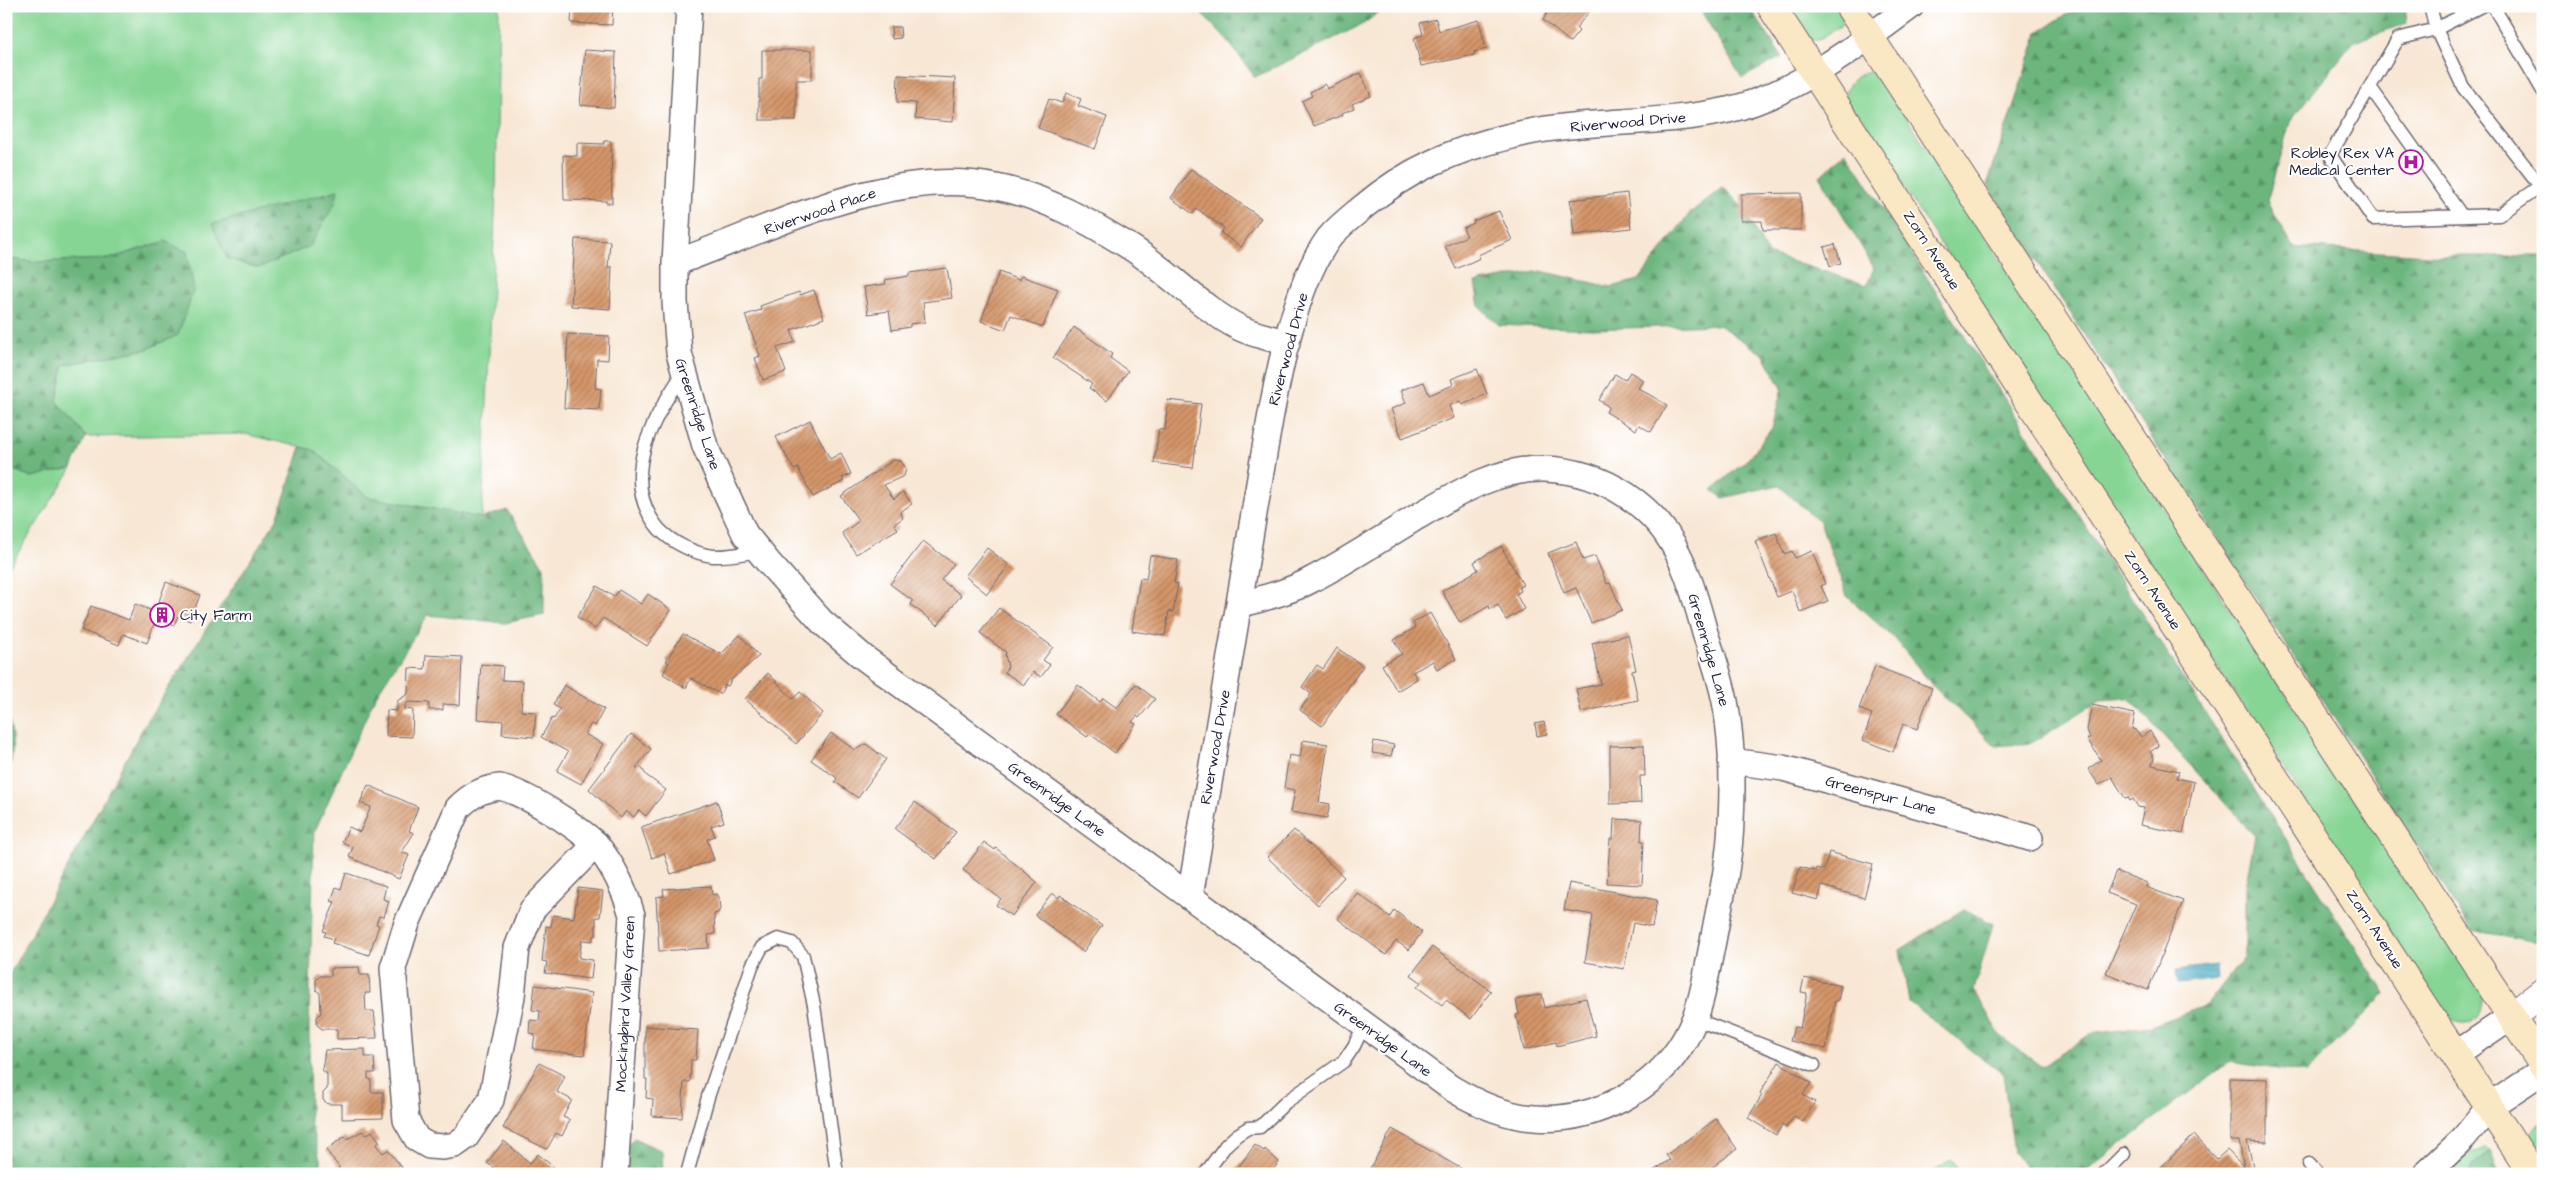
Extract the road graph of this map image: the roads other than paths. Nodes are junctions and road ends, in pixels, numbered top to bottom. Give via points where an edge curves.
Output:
1 (689, 6) edge
2 (1771, 6) edge
3 (1849, 6) edge
4 (1911, 6) edge
5 (2430, 6) edge
6 (2481, 6) edge
7 (2493, 6) edge
8 (2436, 29) junction
9 (1868, 36) junction
10 (1816, 72) junction
11 (2370, 88) junction
12 (2543, 91) edge
13 (2540, 181) edge
14 (2462, 216) junction
15 (675, 263) junction
16 (1287, 343) junction
17 (684, 372) junction
18 (759, 551) junction
19 (1239, 605) junction
20 (1731, 761) junction
21 (2030, 838) dead end
22 (596, 844) junction
23 (1190, 897) junction
24 (2543, 992) edge
25 (2512, 1016) junction
26 (1695, 1019) junction
27 (1364, 1025) junction
28 (2456, 1054) junction
29 (1814, 1065) dead end
30 (2543, 1065) edge
31 (2543, 1071) edge
32 (2490, 1106) junction
33 (2124, 1154) dead end
34 (615, 1174) edge
35 (687, 1174) edge
36 (837, 1174) edge
37 (1205, 1174) edge
38 (2104, 1174) edge
39 (2426, 1174) edge
40 (2533, 1174) edge

1 - 15 street, Greenridge Lane
2 - 10 main road, Zorn Avenue
3 - 9 main road
4 - 9 street, Riverwood Drive
5 - 8 lane
6 - 8 lane
7 - 12 lane
8 - 11 lane via 2398,39
8 - 13 lane via 2463,86
9 - 10 street, Riverwood Drive
9 - 25 main road
10 - 16 street, Riverwood Drive via 1794,86 1727,110 1674,119 1602,123 1513,135 1453,152 1425,164 1386,187 1329,238 1299,297
10 - 28 main road, Zorn Avenue
11 - 14 lane
11 - 14 lane via 2330,155 2373,219
13 - 14 lane via 2499,215
15 - 16 street, Riverwood Place via 837,202 876,191 935,184 987,185 1021,193 1073,214 1132,248 1240,329
15 - 17 street, Greenridge Lane via 675,311
16 - 19 street, Riverwood Drive via 1275,390
17 - 18 street, Greenridge Lane via 705,446 746,534
17 - 18 lane via 662,404 648,433 641,459 643,501 652,520 666,537 682,546 712,556
18 - 23 street, Greenridge Lane via 822,622 863,657
19 - 20 street, Greenridge Lane via 1308,582 1462,489 1491,477 1542,469 1592,478 1626,495 1650,514 1681,559 1726,706
19 - 23 street, Riverwood Drive
20 - 21 street, Greenspur Lane via 1783,768
20 - 26 street, Greenridge Lane via 1732,823 1722,893
22 - 22 street, Mockingbird Valley Green via 516,791 500,787 484,789 468,797 458,808 407,923 393,968 406,1120 417,1139 429,1146 455,1145 466,1137 491,1100 512,996 517,948 532,910
22 - 34 street, Mockingbird Valley Green via 613,866 625,890 632,916
23 - 27 street, Greenridge Lane
24 - 25 street
25 - 28 street
25 - 30 main road
26 - 27 street, Greenridge Lane via 1677,1052 1639,1090 1585,1113 1535,1118 1506,1113 1472,1101
26 - 29 lane
27 - 37 lane via 1344,1061 1286,1102 1260,1127 1248,1128 1237,1135
28 - 32 main road, Zorn Avenue
31 - 32 street
32 - 39 street via 2464,1138
32 - 40 main road, Zorn Avenue
33 - 38 lane
35 - 36 lane via 708,1097 752,966 762,947 778,938 792,943 803,956 814,1005

